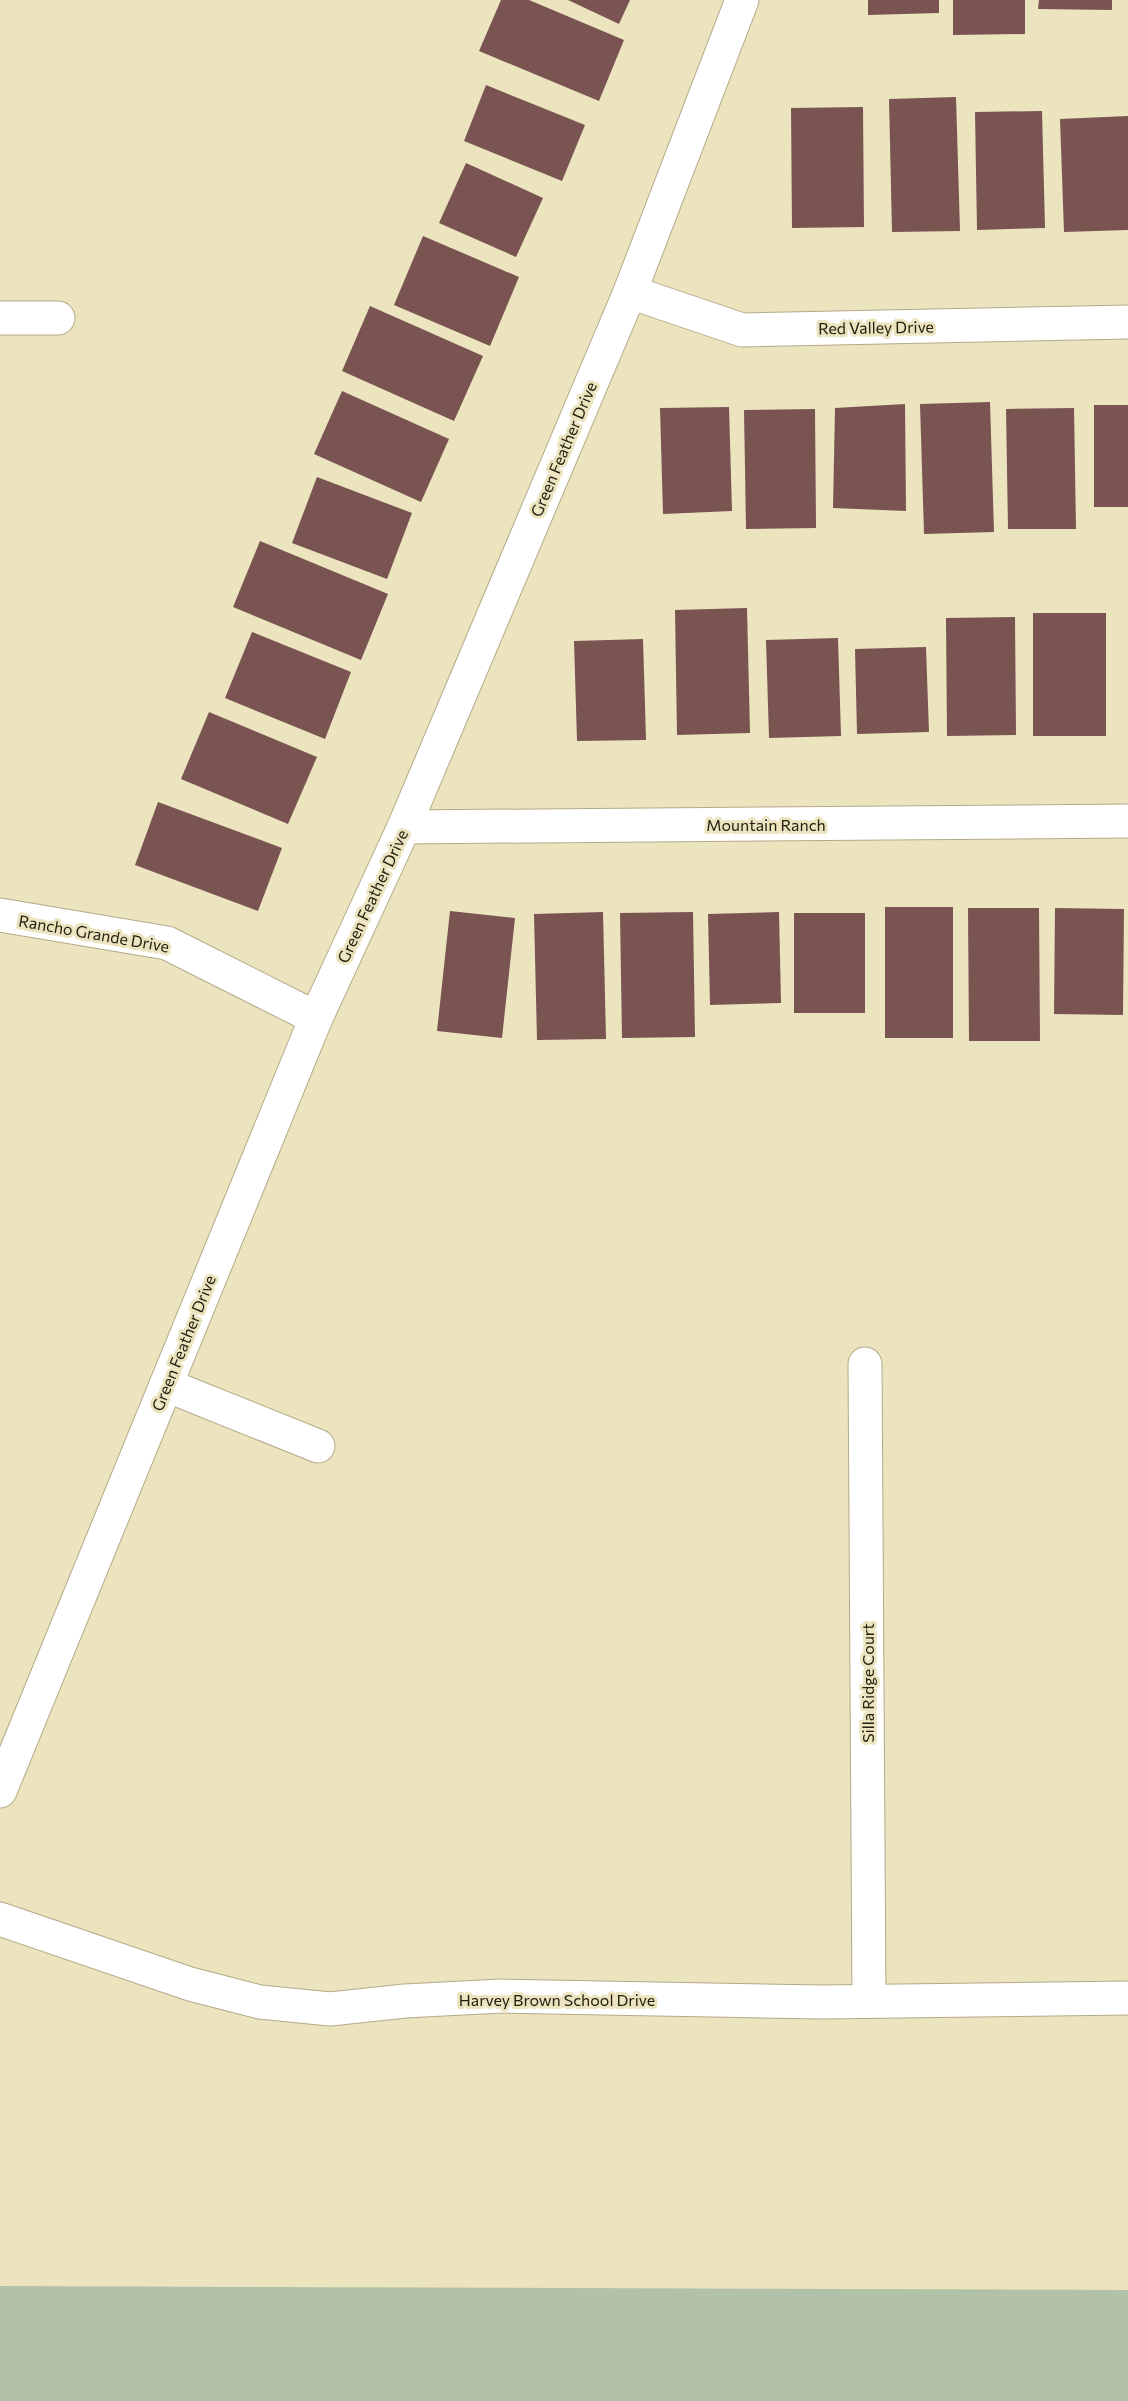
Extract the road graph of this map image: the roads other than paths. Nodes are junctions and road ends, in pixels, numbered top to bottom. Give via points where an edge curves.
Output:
1 (742, 0) edge
2 (630, 292) junction
3 (0, 318) edge
4 (58, 318) dead end
5 (1128, 322) edge
6 (1128, 821) edge
7 (404, 827) junction
8 (0, 915) edge
9 (316, 1018) junction
10 (865, 1364) dead end
11 (166, 1385) junction
12 (318, 1446) dead end
13 (0, 1791) edge
14 (0, 1919) edge
15 (1128, 1998) edge
16 (869, 2001) junction

1 - 2 street, Green Feather Drive
2 - 5 street, Red Valley Drive via 742,330
2 - 7 street, Green Feather Drive
3 - 4 street
6 - 7 street, Mountain Ranch
7 - 9 street, Green Feather Drive
8 - 9 street, Rancho Grande Drive via 167,943
9 - 11 street, Green Feather Drive
10 - 16 street, Silla Ridge Court
11 - 12 street
11 - 13 street, Green Feather Drive
14 - 16 street, Harvey Brown School Drive via 190,1984 260,2002 330,2009 501,1996
15 - 16 street, Harvey Brown School Drive

